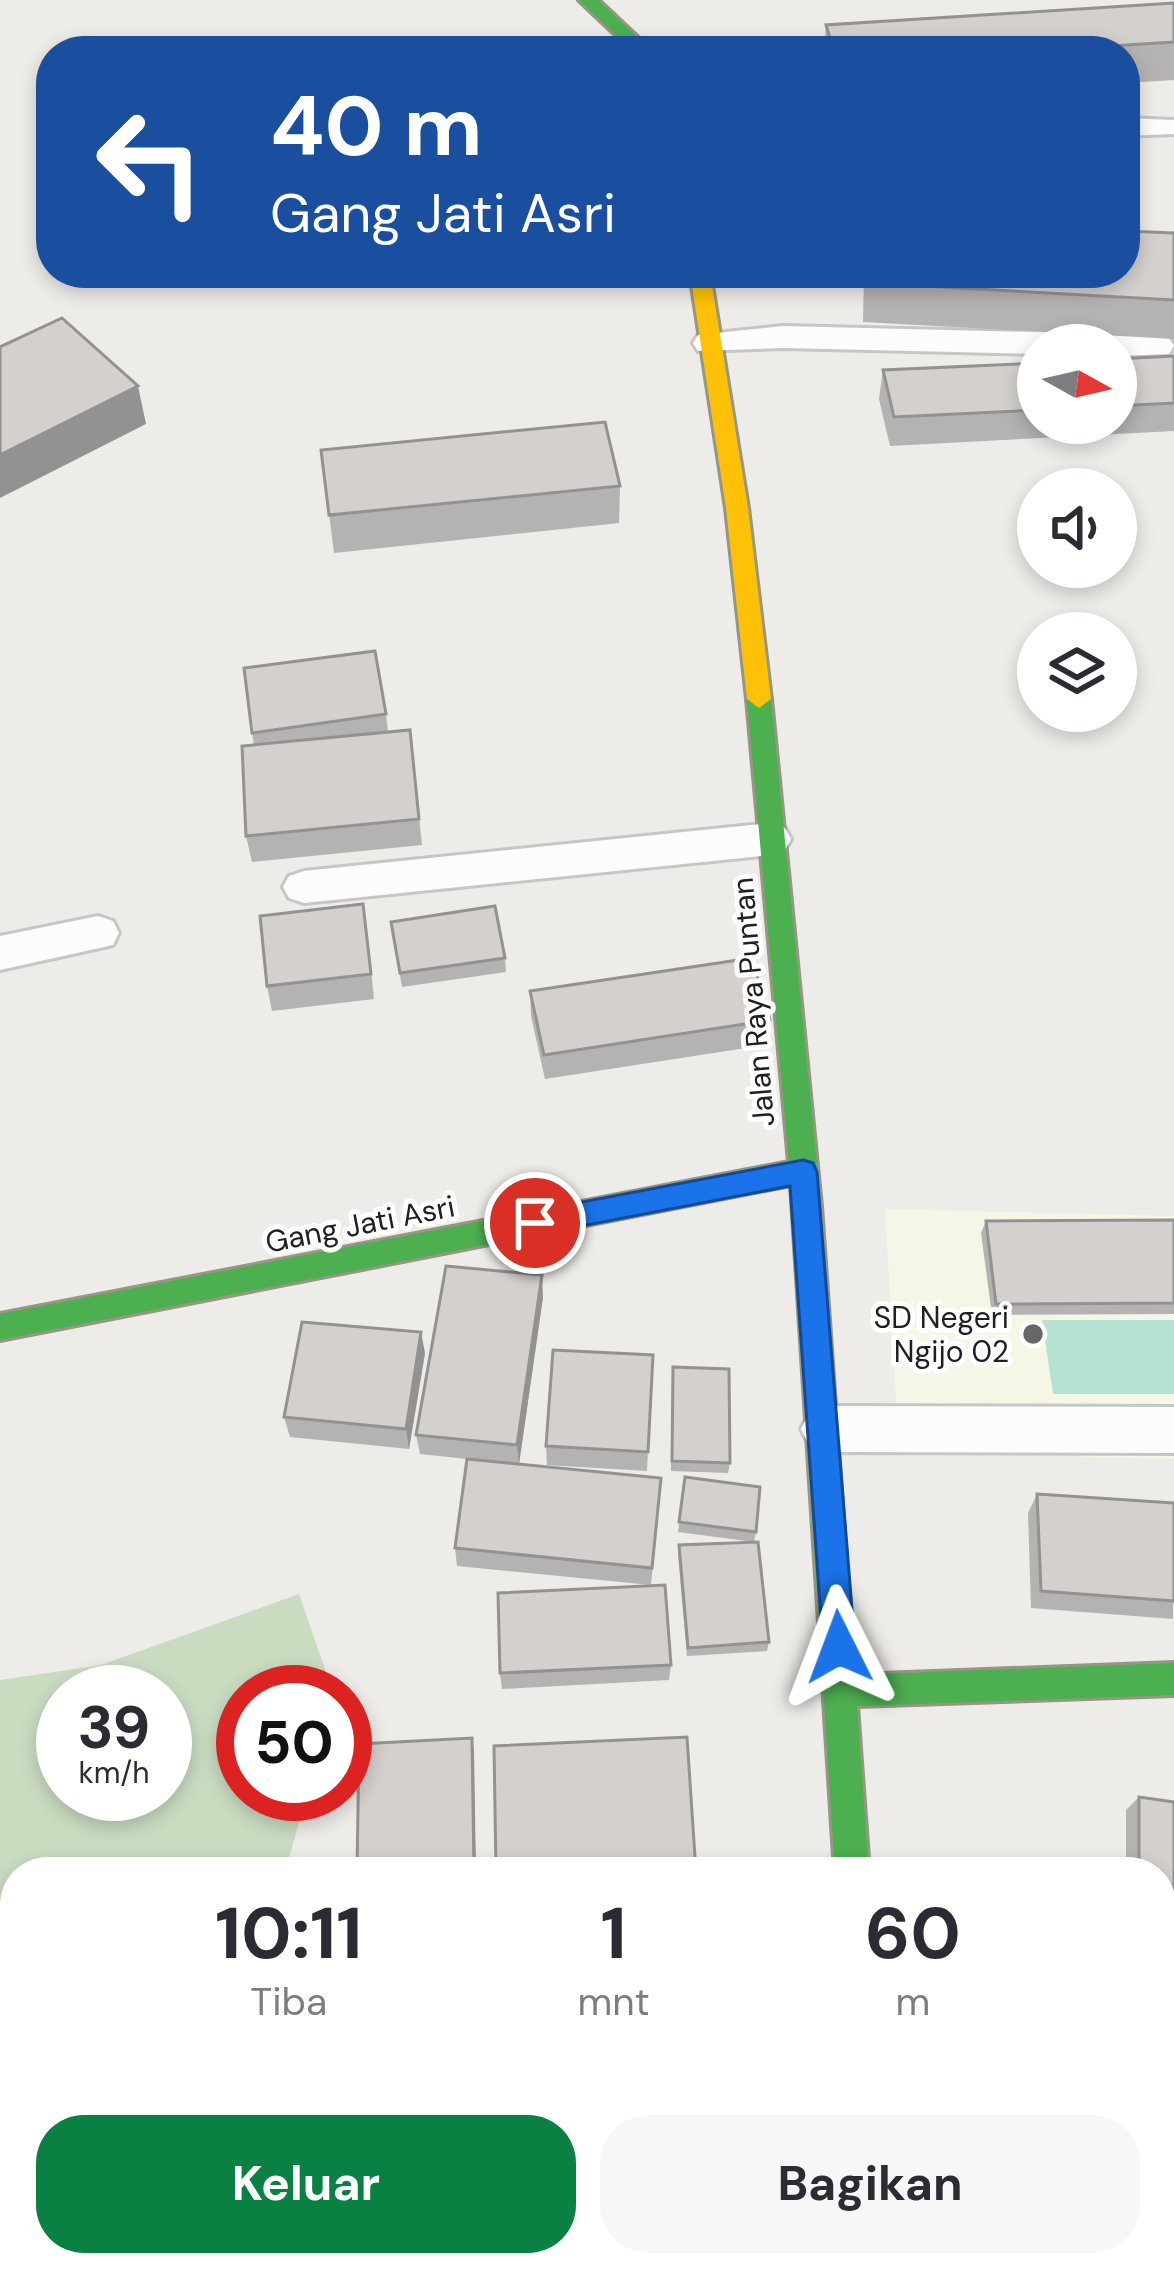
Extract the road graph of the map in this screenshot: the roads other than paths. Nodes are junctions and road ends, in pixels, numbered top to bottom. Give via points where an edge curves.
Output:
1 (587, 0) edge
2 (627, 36) edge
3 (1140, 127) edge
4 (1165, 127) dead end
5 (702, 288) edge
6 (710, 343) junction
7 (1017, 343) edge
8 (1137, 346) edge
9 (1157, 346) edge
10 (771, 839) junction
11 (304, 887) dead end
12 (98, 933) dead end
13 (0, 953) edge
14 (803, 1172) junction
15 (0, 1327) edge
16 (826, 1429) junction
17 (1174, 1430) edge
18 (1174, 1679) edge
19 (842, 1691) junction
20 (851, 1857) edge

1 - 2 main road
3 - 4 lane
5 - 6 main road, Jalan Raya Puntan
6 - 7 lane
6 - 10 main road, Jalan Raya Puntan via 741,538
8 - 9 lane
10 - 11 lane
10 - 14 main road, Jalan Raya Puntan
12 - 13 lane
14 - 15 main road, Gang Jati Asri
14 - 16 main road, Jalan Raya Puntan
16 - 17 lane
16 - 19 main road, Jalan Raya Puntan
18 - 19 main road
19 - 20 main road, Jalan Raya Puntan

